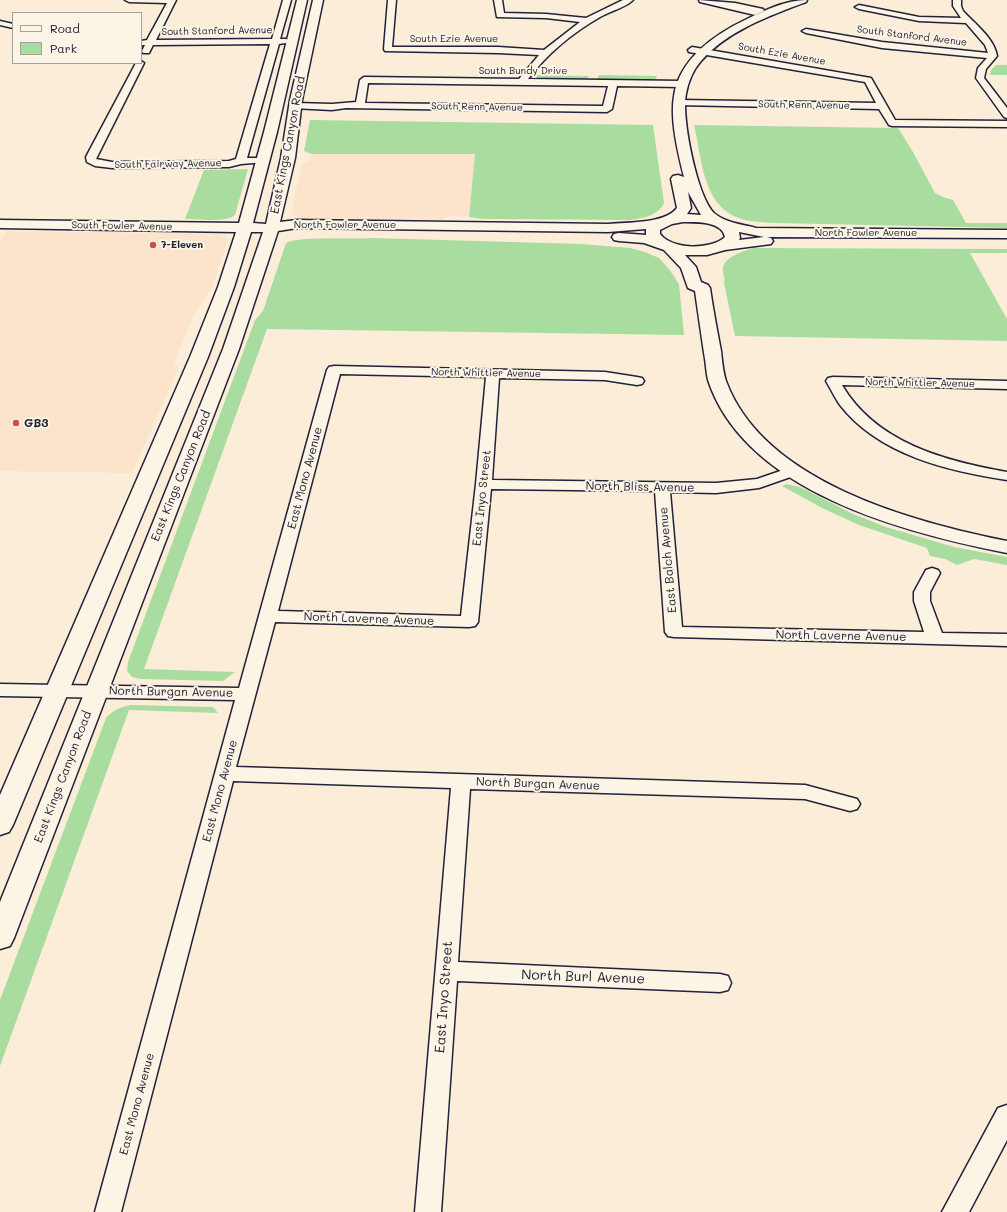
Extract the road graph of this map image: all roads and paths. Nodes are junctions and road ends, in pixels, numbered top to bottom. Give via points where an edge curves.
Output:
1 (129, 0) edge
2 (172, 0) edge
3 (287, 0) edge
4 (302, 0) edge
5 (318, 0) edge
6 (392, 0) edge
7 (498, 0) edge
8 (604, 0) edge
9 (629, 0) edge
10 (703, 0) edge
11 (789, 0) edge
12 (802, 0) edge
13 (958, 0) edge
14 (859, 7) dead end
15 (608, 10) junction
16 (757, 12) junction
17 (588, 21) junction
18 (968, 21) junction
19 (0, 23) edge
20 (12, 26) edge
21 (806, 31) dead end
22 (276, 41) junction
23 (292, 41) junction
24 (145, 43) edge
25 (698, 51) junction
26 (545, 52) junction
27 (142, 56) edge
28 (993, 56) junction
29 (139, 64) edge
30 (285, 69) junction
31 (521, 82) junction
32 (613, 82) junction
33 (669, 83) junction
34 (682, 84) junction
35 (673, 101) junction
36 (296, 103) junction
37 (360, 105) junction
38 (882, 106) junction
39 (1007, 115) edge
40 (667, 118) dead end
41 (1007, 124) edge
42 (672, 146) dead end
43 (241, 160) junction
44 (262, 160) junction
45 (675, 168) dead end
46 (703, 210) junction
47 (668, 220) junction
48 (721, 223) junction
49 (0, 224) edge
50 (244, 227) junction
51 (272, 228) junction
52 (944, 233) junction
53 (1007, 234) edge
54 (1007, 243) edge
55 (666, 245) junction
56 (722, 247) junction
57 (703, 275) junction
58 (199, 357) junction
59 (334, 370) joint
60 (493, 373) junction
61 (637, 381) dead end
62 (1007, 385) edge
63 (794, 471) junction
64 (1007, 476) edge
65 (181, 477) junction
66 (484, 484) junction
67 (662, 487) junction
68 (1007, 547) edge
69 (932, 574) dead end
70 (268, 616) junction
71 (469, 622) joint
72 (674, 632) joint
73 (935, 638) junction
74 (1007, 640) edge
75 (0, 690) edge
76 (58, 690) junction
77 (96, 691) junction
78 (246, 694) junction
79 (224, 774) junction
80 (462, 781) junction
81 (850, 804) dead end
82 (0, 825) edge
83 (0, 938) edge
84 (446, 971) junction
85 (720, 983) dead end
86 (1007, 1116) edge
87 (108, 1212) edge
88 (428, 1212) edge
89 (955, 1212) edge

1 - 2 street
2 - 24 street
3 - 22 street
4 - 23 main road, East Kings Canyon Road
5 - 36 main road, East Kings Canyon Road
6 - 26 street, South Ezie Avenue via 388,49
7 - 17 street via 500,15 546,16
8 - 15 street
9 - 15 street
10 - 16 street via 735,5
11 - 16 main road
12 - 25 main road via 742,24
13 - 18 street via 957,6
14 - 18 street via 912,18
15 - 17 street
16 - 25 main road via 715,33
17 - 26 street
18 - 28 street via 989,44
19 - 20 street
21 - 28 street, South Stanford Avenue via 882,45
22 - 23 street, South Stanford Avenue
22 - 24 street, South Stanford Avenue
22 - 43 street
23 - 30 main road, East Kings Canyon Road
24 - 27 street
25 - 33 main road via 681,63
25 - 34 main road
25 - 38 street, South Ezie Avenue via 868,80
26 - 31 street
28 - 39 street via 982,68 980,78
29 - 43 street, South Fairway Avenue via 91,160 112,165 229,164
30 - 36 main road via 290,77 286,99 288,103
30 - 44 main road, East Kings Canyon Road
31 - 32 street, South Bundy Drive
31 - 37 street, South Bundy Drive via 364,80
32 - 33 street, South Bundy Drive
32 - 37 street, South Renn Avenue via 607,109
33 - 34 street, South Bundy Drive
33 - 35 main road
34 - 35 main road
35 - 38 street, South Renn Avenue
35 - 46 main road via 679,115 690,177
36 - 37 street, South Renn Avenue via 332,107
36 - 51 main road, East Kings Canyon Road via 288,158
38 - 41 street via 892,123
40 - 42 main road
43 - 44 street, South Fairway Avenue
44 - 50 main road, East Kings Canyon Road
45 - 47 main road via 684,208 679,215
46 - 48 main road
46 - 52 main road via 730,220 766,228
47 - 48 main road, North Fowler Avenue via 694,218
47 - 51 main road, North Fowler Avenue via 640,226 608,228 297,224
47 - 55 main road via 657,225 653,234
48 - 52 main road, North Fowler Avenue via 771,233
48 - 56 main road via 733,233 733,238
49 - 50 main road, South Fowler Avenue
50 - 51 main road, South Fowler Avenue
50 - 58 main road, East Kings Canyon Road via 234,264
51 - 55 main road, North Fowler Avenue via 304,235 627,237
51 - 65 main road, East Kings Canyon Road via 231,349
52 - 53 main road, North Fowler Avenue
54 - 56 main road, North Fowler Avenue via 770,241
55 - 56 main road, North Fowler Avenue via 696,250
55 - 57 main road via 688,267 694,285
56 - 57 main road via 708,254
57 - 63 main road via 721,394 731,412 748,433
58 - 65 main road via 209,360 211,369 178,446
58 - 76 main road, East Kings Canyon Road
59 - 60 street, North Whittier Avenue
59 - 70 street, East Mono Avenue
60 - 61 street, North Whittier Avenue via 605,376
60 - 66 street, East Inyo Street
62 - 64 street, North Whittier Avenue via 833,381 841,398 861,419 883,436 942,462 965,469
63 - 67 street, North Bliss Avenue via 738,487
63 - 68 main road via 837,496 897,520 974,542
65 - 77 main road, East Kings Canyon Road
66 - 67 street, North Bliss Avenue
66 - 71 street, East Inyo Street
67 - 72 street, East Balch Avenue
69 - 73 street via 922,592 922,601
70 - 71 street, North Laverne Avenue
70 - 78 street, East Mono Avenue
72 - 73 street, North Laverne Avenue
73 - 74 street, North Laverne Avenue
75 - 76 street, North Burgan Avenue
76 - 77 street, North Burgan Avenue
76 - 82 main road, East Kings Canyon Road
77 - 78 street, North Burgan Avenue
77 - 83 main road, East Kings Canyon Road
78 - 79 street, East Mono Avenue
79 - 80 street, North Burgan Avenue
79 - 87 street, East Mono Avenue
80 - 81 street, North Burgan Avenue via 805,792
80 - 84 street, East Inyo Street
84 - 85 street, North Burl Avenue
84 - 88 street, East Inyo Street
86 - 89 street

